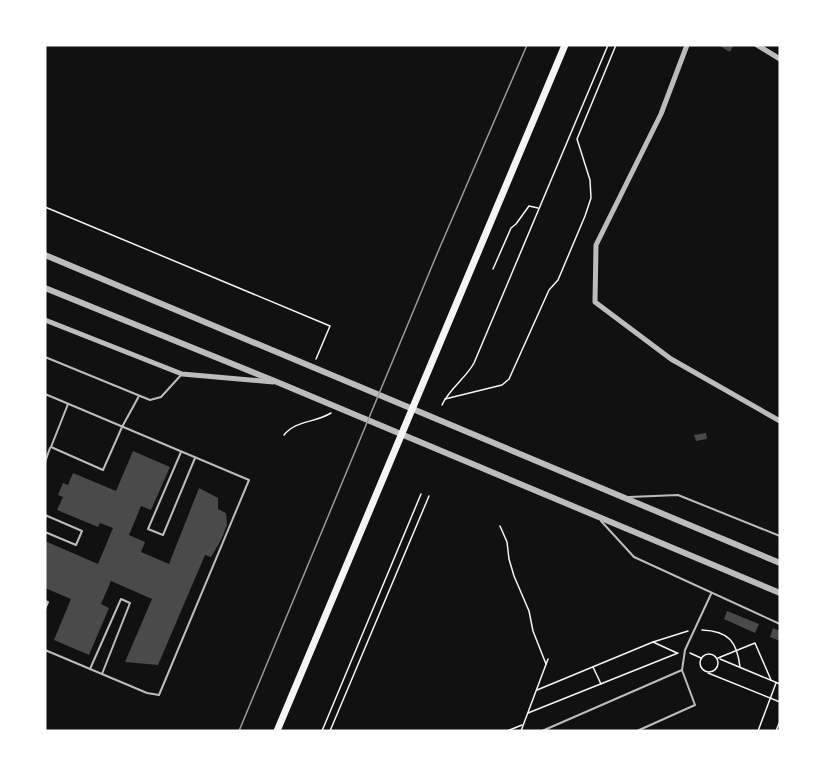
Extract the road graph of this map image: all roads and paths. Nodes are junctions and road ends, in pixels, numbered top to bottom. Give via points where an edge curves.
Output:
1 (565, 45) edge
2 (608, 45) edge
3 (616, 45) edge
4 (687, 45) edge
5 (757, 45) edge
6 (780, 59) edge
7 (45, 207) edge
8 (539, 208) junction
9 (45, 255) edge
10 (494, 269) dead end
11 (45, 288) edge
12 (45, 320) edge
13 (45, 357) edge
14 (313, 366) junction
15 (182, 374) junction
16 (277, 382) junction
17 (45, 394) edge
18 (139, 396) junction
19 (445, 399) junction
20 (68, 404) junction
21 (442, 405) dead end
22 (339, 408) junction
23 (413, 409) junction
24 (780, 421) edge
25 (122, 427) junction
26 (284, 435) dead end
27 (402, 435) junction
28 (51, 447) junction
29 (181, 452) junction
30 (195, 458) junction
31 (45, 462) edge
32 (421, 494) dead end
33 (429, 496) dead end
34 (623, 497) junction
35 (45, 515) edge
36 (597, 516) junction
37 (500, 526) dead end
38 (45, 532) edge
39 (780, 536) edge
40 (780, 563) edge
41 (780, 593) edge
42 (711, 594) junction
43 (45, 601) edge
44 (45, 609) edge
45 (780, 624) edge
46 (694, 630) junction
47 (653, 642) junction
48 (45, 650) edge
49 (685, 650) junction
50 (738, 650) junction
51 (678, 653) junction
52 (700, 658) junction
53 (718, 658) junction
54 (548, 659) dead end
55 (546, 664) junction
56 (593, 667) junction
57 (740, 668) junction
58 (90, 669) junction
59 (682, 670) junction
60 (708, 673) junction
61 (102, 674) junction
62 (771, 680) junction
63 (776, 682) junction
64 (601, 684) junction
65 (780, 684) edge
66 (537, 690) junction
67 (770, 698) junction
68 (780, 702) edge
69 (528, 713) junction
70 (780, 721) edge
71 (523, 725) junction
72 (277, 731) edge
73 (322, 731) edge
74 (330, 731) edge
75 (507, 731) edge
76 (521, 731) edge
77 (542, 731) edge
78 (637, 731) edge
79 (758, 731) edge
80 (776, 731) edge

1 - 23 main road
2 - 8 path
3 - 19 path via 577,139 590,180 591,198 558,280 549,290 509,379 502,385
4 - 24 street via 661,114 596,245 595,302 670,358
5 - 6 street
7 - 14 path via 330,326
8 - 10 path via 530,206 511,228
8 - 19 path via 474,363
9 - 14 street
11 - 16 street
12 - 15 street
13 - 18 lane
14 - 23 street
15 - 16 street
15 - 18 lane via 156,399
16 - 22 street
17 - 20 lane
18 - 25 lane
19 - 21 path
20 - 25 lane
20 - 28 lane
22 - 26 path via 322,419 289,428
22 - 27 street
23 - 27 main road
23 - 34 street
25 - 28 lane via 103,470
25 - 29 lane
27 - 36 street
27 - 72 main road
28 - 31 lane
29 - 30 lane
29 - 30 lane via 148,529 163,535
30 - 61 lane via 249,480 159,695
32 - 73 path
33 - 74 path
34 - 39 lane via 678,495
34 - 40 street
35 - 38 lane via 82,531 76,545
36 - 41 street
36 - 42 lane via 634,557
37 - 55 path
42 - 45 lane
42 - 46 lane
43 - 44 lane
46 - 47 path
46 - 49 lane
46 - 50 path via 722,634
47 - 51 path
47 - 56 path
48 - 58 lane
49 - 51 path
49 - 52 path
49 - 59 lane
50 - 53 path
50 - 57 path
50 - 62 path via 755,643
51 - 64 path
52 - 53 path via 706,653
52 - 60 path via 702,670
53 - 57 path
53 - 60 path via 715,671
54 - 55 path
55 - 66 path
56 - 64 path
56 - 66 path
57 - 62 path
58 - 61 lane
58 - 61 lane via 121,599 130,603
59 - 77 lane
59 - 78 lane via 695,705
60 - 67 path
62 - 63 path
63 - 65 path
63 - 67 path
64 - 69 path
66 - 69 path
67 - 68 path
67 - 79 path
69 - 71 path
70 - 80 path
71 - 75 path
71 - 76 path

